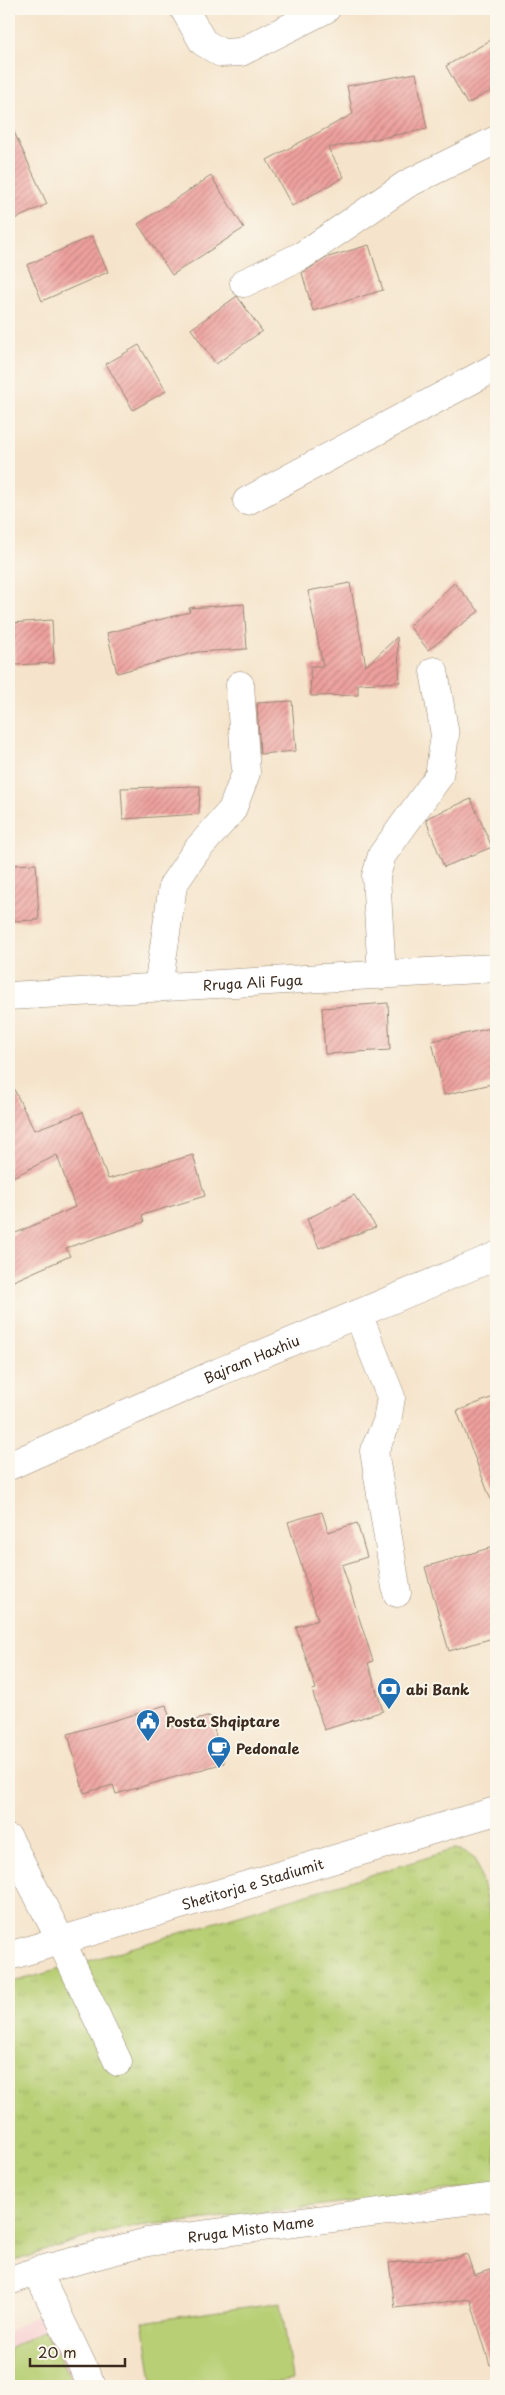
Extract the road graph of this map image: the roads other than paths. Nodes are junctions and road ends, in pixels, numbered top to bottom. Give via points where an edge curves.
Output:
1 (184, 9) edge
2 (326, 9) edge
3 (496, 140) edge
4 (244, 284) dead end
5 (496, 367) edge
6 (248, 501) dead end
7 (434, 671) dead end
8 (240, 685) dead end
9 (496, 968) edge
10 (382, 975) junction
11 (158, 988) junction
12 (9, 996) edge
13 (496, 1256) edge
14 (358, 1314) junction
15 (9, 1466) edge
16 (397, 1593) dead end
17 (496, 1811) edge
18 (9, 1839) edge
19 (61, 1941) junction
20 (9, 1956) edge
21 (118, 2062) dead end
22 (496, 2197) edge
23 (37, 2271) junction
24 (9, 2281) edge
25 (92, 2386) edge

1 - 2 street via 203,42 221,53 241,52
3 - 4 street via 407,184 303,255
5 - 6 street
7 - 10 street via 445,735 439,776 382,855 376,876
8 - 11 street via 246,774 232,810 196,851 173,885
9 - 10 street, Rruga Ali Fuga
10 - 11 street, Rruga Ali Fuga
11 - 12 street, Rruga Ali Fuga
13 - 14 street, Bajram Haxhiu
14 - 15 street, Bajram Haxhiu
14 - 16 street via 391,1397 388,1422 374,1452
17 - 19 street, Shetitorja e Stadiumit
18 - 19 street
19 - 20 street, Shetitorja e Stadiumit
19 - 21 street
22 - 23 street, Rruga Misto Mame via 147,2242
23 - 24 street, Rruga Misto Mame
23 - 25 street

